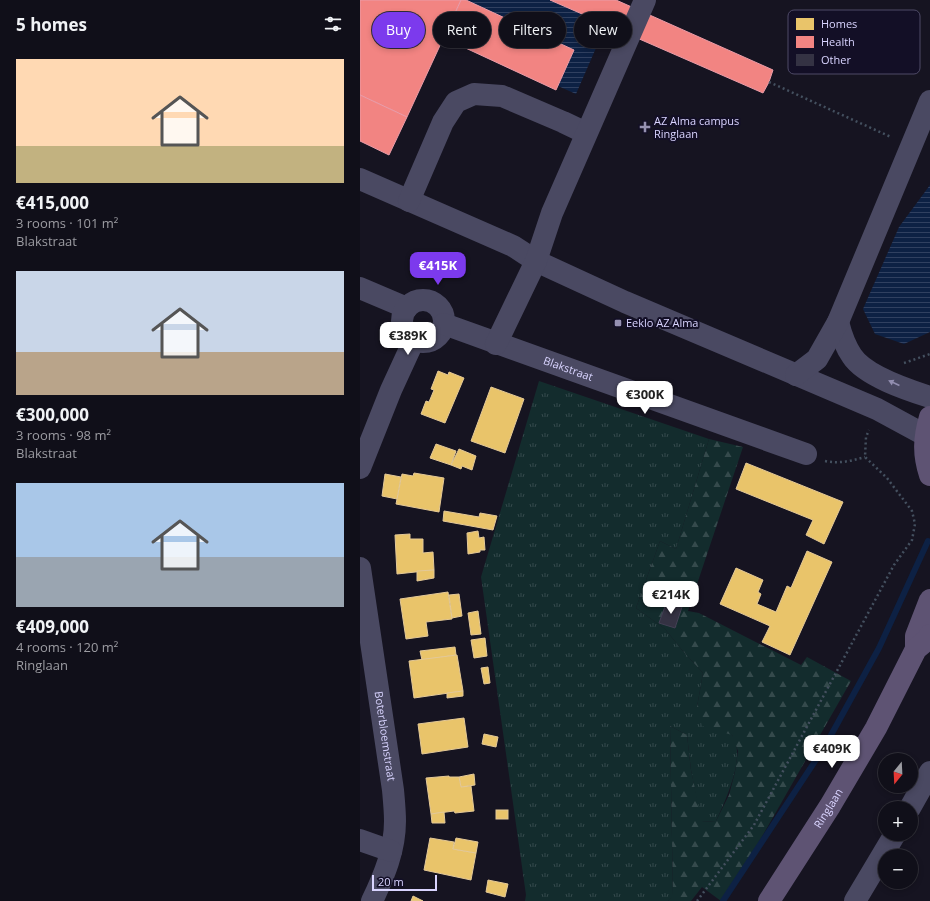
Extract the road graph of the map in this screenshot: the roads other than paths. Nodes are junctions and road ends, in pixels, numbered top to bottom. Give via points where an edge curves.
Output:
1 (645, 0) edge
2 (930, 101) edge
3 (586, 133) junction
4 (360, 179) edge
5 (409, 201) junction
6 (536, 260) junction
7 (360, 288) edge
8 (407, 308) junction
9 (838, 322) junction
10 (444, 324) junction
11 (414, 340) junction
12 (496, 344) junction
13 (796, 375) junction
14 (930, 397) edge
15 (927, 426) edge
16 (806, 454) road end
17 (360, 468) edge
18 (930, 475) edge
19 (360, 568) edge
20 (930, 600) edge
21 (923, 642) edge
22 (930, 772) edge
23 (914, 801) edge
24 (360, 840) edge
25 (891, 841) edge
26 (392, 851) junction
27 (372, 901) edge
28 (769, 901) edge
29 (855, 901) edge

1 - 3 street
2 - 9 street
3 - 5 street via 502,96 474,94 456,102 443,122
3 - 6 street via 552,213
4 - 5 street
5 - 6 street via 513,246
6 - 12 street
6 - 13 street via 625,302
7 - 8 street
8 - 10 street via 417,301 431,302 441,310
8 - 11 street via 402,323 404,330
9 - 13 street via 817,359
14 -> 9 street via 863,368 852,357
10 - 11 street via 440,334 433,340
10 - 12 street, Blakstraat
11 - 17 street
12 - 16 street, Blakstraat
13 - 15 street via 877,409
15 - 18 main road via 925,459
19 - 26 street, Boterbloemstraat via 393,790 395,822
20 - 21 main road, Ringlaan via 916,636
21 - 28 main road, Ringlaan via 830,806
22 - 23 street
24 - 26 street
25 - 29 street
26 - 27 street, Boterbloemstraat

